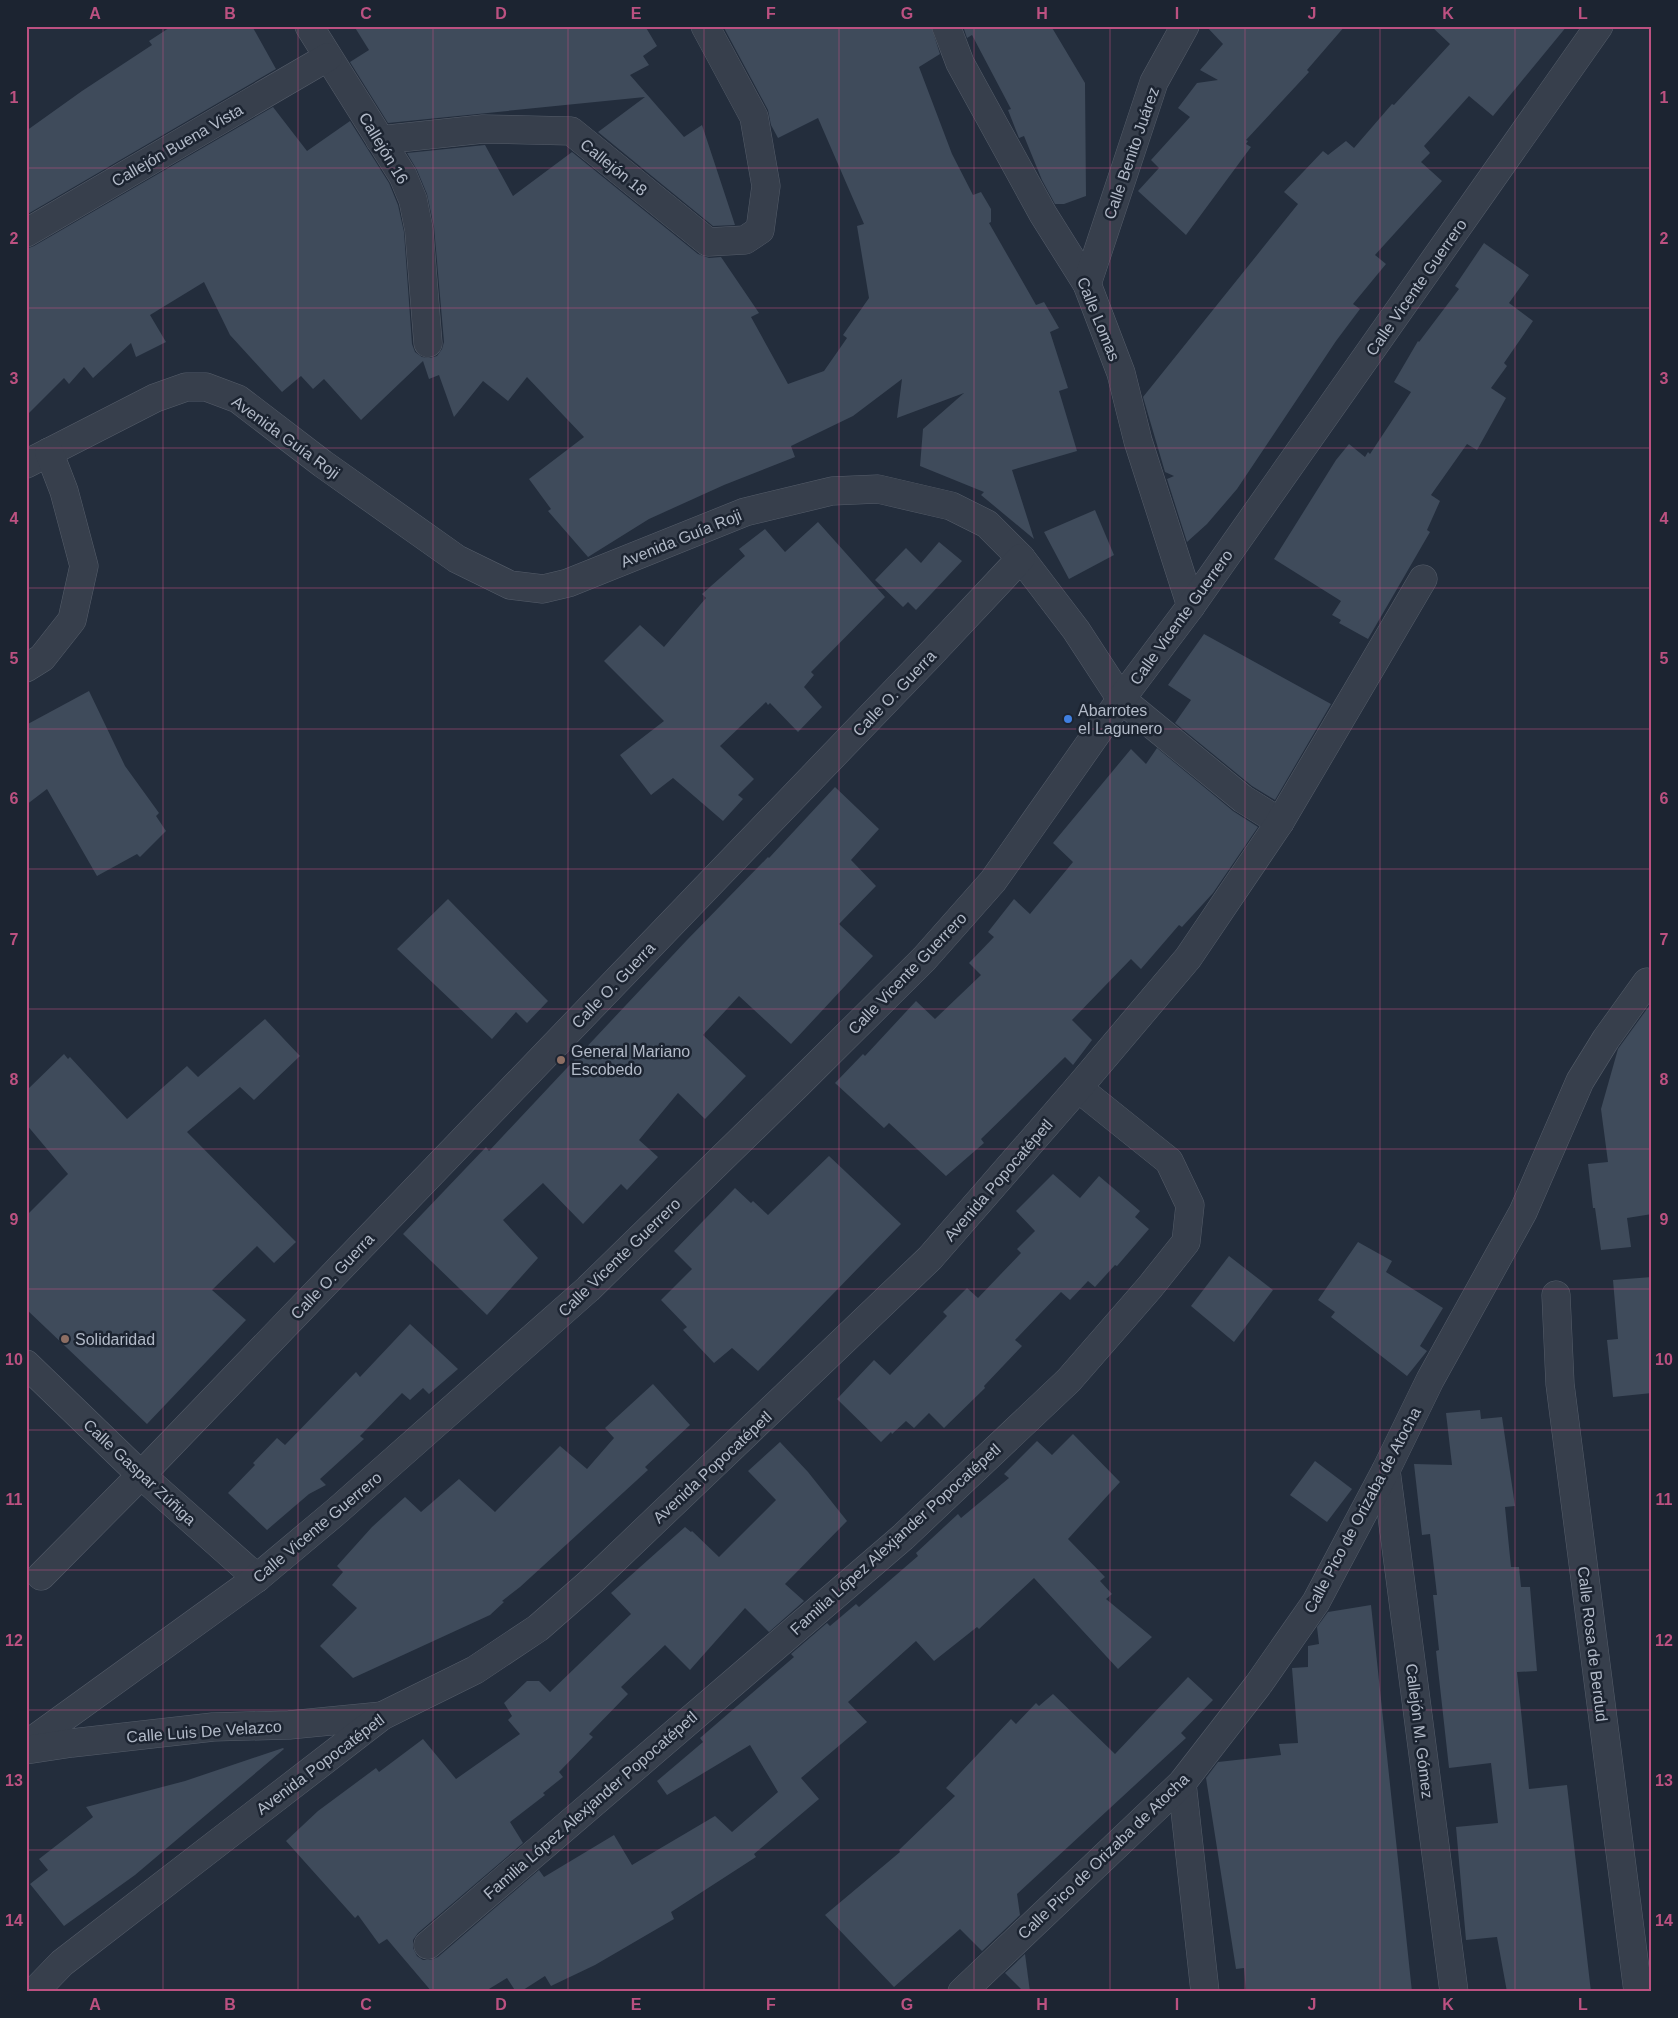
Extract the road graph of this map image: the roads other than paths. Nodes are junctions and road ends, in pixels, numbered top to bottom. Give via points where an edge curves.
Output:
1 (309, 26) edge
2 (705, 26) edge
3 (946, 26) edge
4 (1185, 26) edge
5 (1599, 26) edge
6 (328, 57) junction
7 (380, 140) junction
8 (26, 233) edge
9 (1088, 284) junction
10 (428, 343) dead end
11 (38, 458) edge
12 (1021, 558) junction
13 (1423, 579) dead end
14 (1191, 606) junction
15 (26, 668) edge
16 (1121, 699) junction
17 (1280, 822) junction
18 (1647, 982) dead end
19 (1078, 1088) junction
20 (1556, 1295) dead end
21 (26, 1364) edge
22 (1386, 1470) junction
23 (141, 1475) junction
24 (41, 1576) dead end
25 (256, 1578) junction
26 (382, 1716) junction
27 (26, 1745) edge
28 (26, 1750) edge
29 (1182, 1783) junction
30 (428, 1944) dead end
31 (34, 1992) edge
32 (962, 1992) edge
33 (1205, 1992) edge
34 (1454, 1992) edge
35 (1638, 1992) edge

1 - 6 street, Callejón 16
2 - 7 street, Callejón 18 via 754,117 766,186 760,230 745,240 708,242 571,131 483,129
3 - 9 street, Calle Lomas via 960,63 1043,214
4 - 9 street, Calle Benito Juárez via 1154,82
5 - 14 street, Calle Vicente Guerrero
6 - 7 street, Callejón 16
6 - 8 street, Callejón Buena Vista
7 - 10 street, Callejón 16 via 403,176 413,200 419,230
9 - 14 street, Calle Lomas via 1120,373 1138,441
11 - 12 street, Avenida Guía Roji via 155,398 186,387 206,387 238,399 457,559 510,585 542,589 568,583 745,512 832,491 878,489 951,506 987,524
11 - 15 street via 64,490 84,566 72,620 42,658
12 - 16 street, Avenida Guía Roji via 1076,630
12 - 23 street, Calle O. Guerra
13 - 17 street, Avenida Popocatépetl
14 - 16 street, Calle Vicente Guerrero
16 - 17 street, Avenida Guía Roji via 1243,800
16 - 25 street, Calle Vicente Guerrero via 993,880 924,959 588,1289 412,1447
17 - 19 street, Avenida Popocatépetl via 1188,958
18 - 22 street, Calle Pico de Orizaba de Atocha via 1580,1081 1523,1212 1430,1380
19 - 26 street, Avenida Popocatépetl via 930,1258 594,1579 538,1628 474,1670
19 - 30 street, Familia López Alexjander Popocatépetl via 1169,1161 1190,1205 1186,1242 1069,1380 903,1537
20 - 35 street, Calle Rosa de Berdud via 1560,1384
21 - 23 street, Calle Gaspar Zúñiga
22 - 29 street, Calle Pico de Orizaba de Atocha via 1316,1602 1258,1685
22 - 34 street, Callejón M. Gómez
23 - 24 street, Calle O. Guerra
23 - 25 street, Calle Gaspar Zúñiga
25 - 27 street, Calle Vicente Guerrero
26 - 28 street, Calle Luis De Velazco via 289,1725 213,1727
26 - 31 street, Avenida Popocatépetl via 62,1963
29 - 32 street, Calle Pico de Orizaba de Atocha
29 - 33 street

